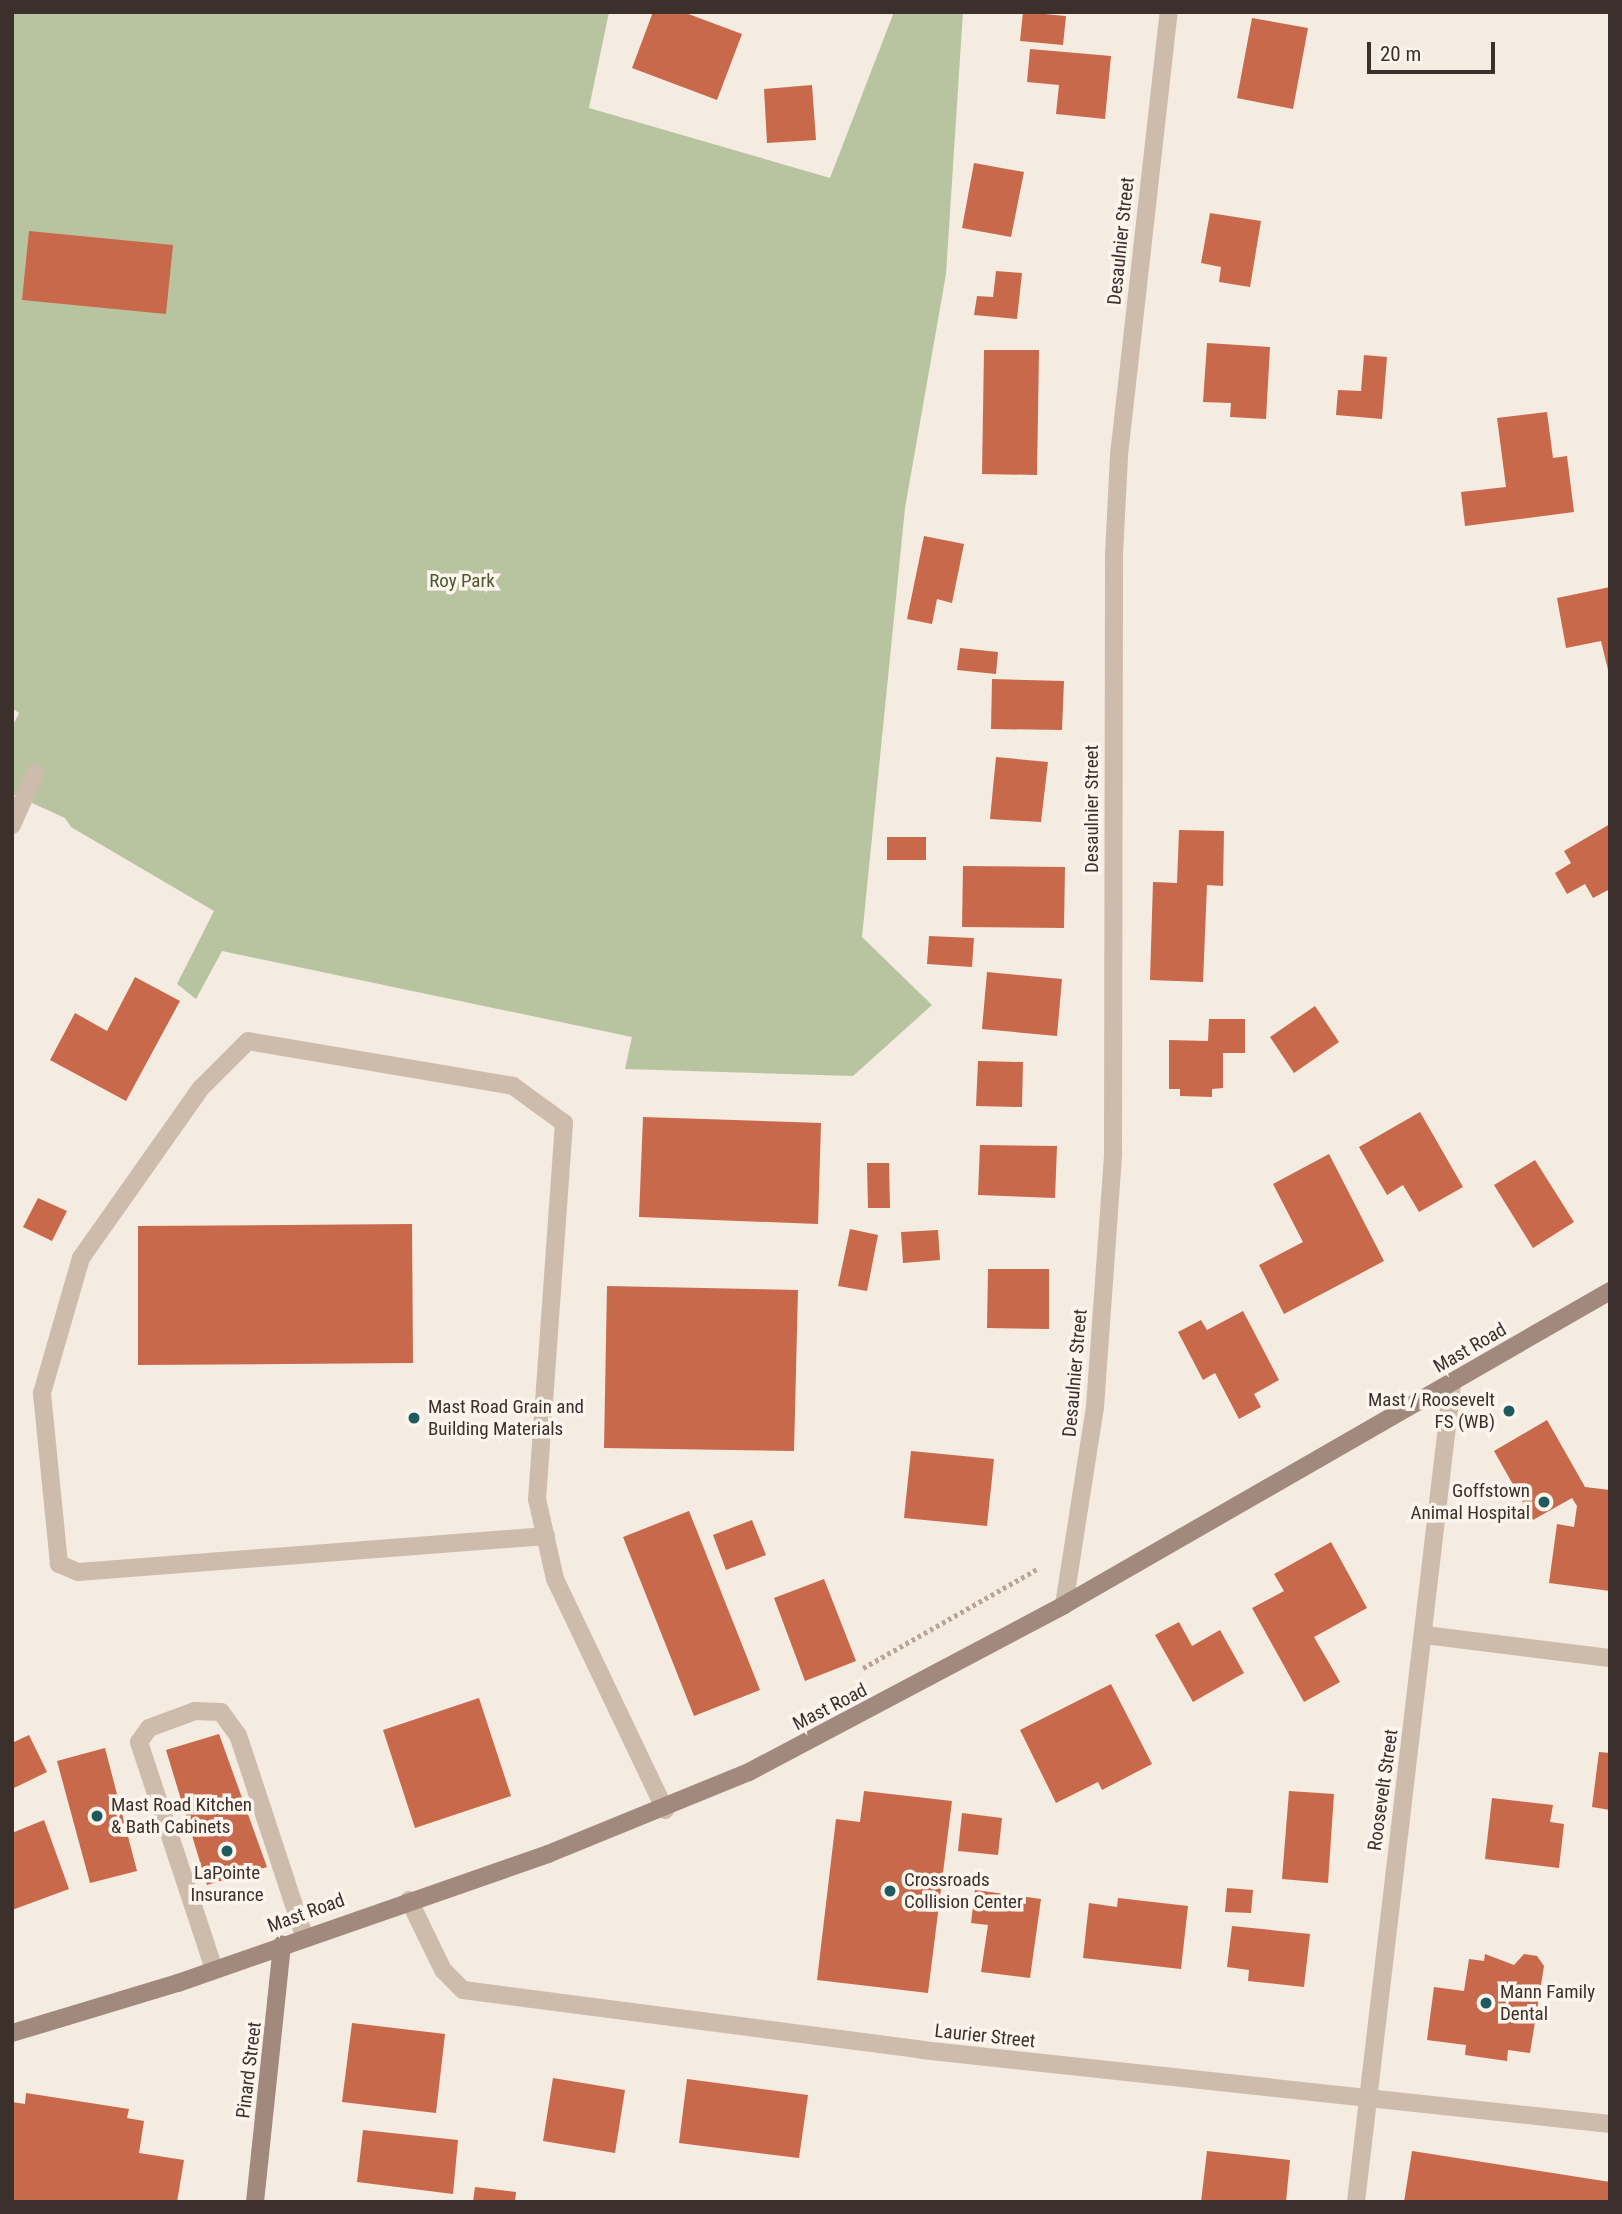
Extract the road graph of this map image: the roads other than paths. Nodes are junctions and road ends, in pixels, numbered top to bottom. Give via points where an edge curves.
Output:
1 (1169, 12) edge
2 (35, 773) dead end
3 (12, 825) edge
4 (1610, 1291) edge
5 (1452, 1383) junction
6 (546, 1536) junction
7 (1064, 1605) junction
8 (1425, 1635) junction
9 (1610, 1658) edge
10 (665, 1810) junction
11 (408, 1900) junction
12 (304, 1936) junction
13 (282, 1944) junction
14 (214, 1969) junction
15 (12, 2032) edge
16 (1366, 2098) junction
17 (1610, 2124) edge
18 (255, 2202) edge
19 (1356, 2202) edge

1 - 7 street, Desaulnier Street via 1119,455 1114,555 1112,1154 1096,1407
2 - 3 street
4 - 5 main road, Mast Road
5 - 7 main road, Mast Road
5 - 8 street, Roosevelt Street
6 - 6 street via 537,1499 564,1123 513,1086 248,1041 201,1088 80,1258 42,1393 59,1564 78,1572
6 - 10 street via 555,1579
7 - 10 main road, Mast Road via 929,1680
8 - 9 street
8 - 16 street, Roosevelt Street
10 - 11 main road, Mast Road
11 - 12 main road, Mast Road
11 - 16 street, Laurier Street via 443,1970 463,1990 922,2050
12 - 13 main road, Mast Road
12 - 14 street via 239,1735 221,1712 195,1711 149,1728 139,1742
13 - 14 main road, Mast Road
13 - 18 main road, Pinard Street
14 - 15 main road, Mast Road
16 - 17 street, Laurier Street
16 - 19 street, Roosevelt Street

